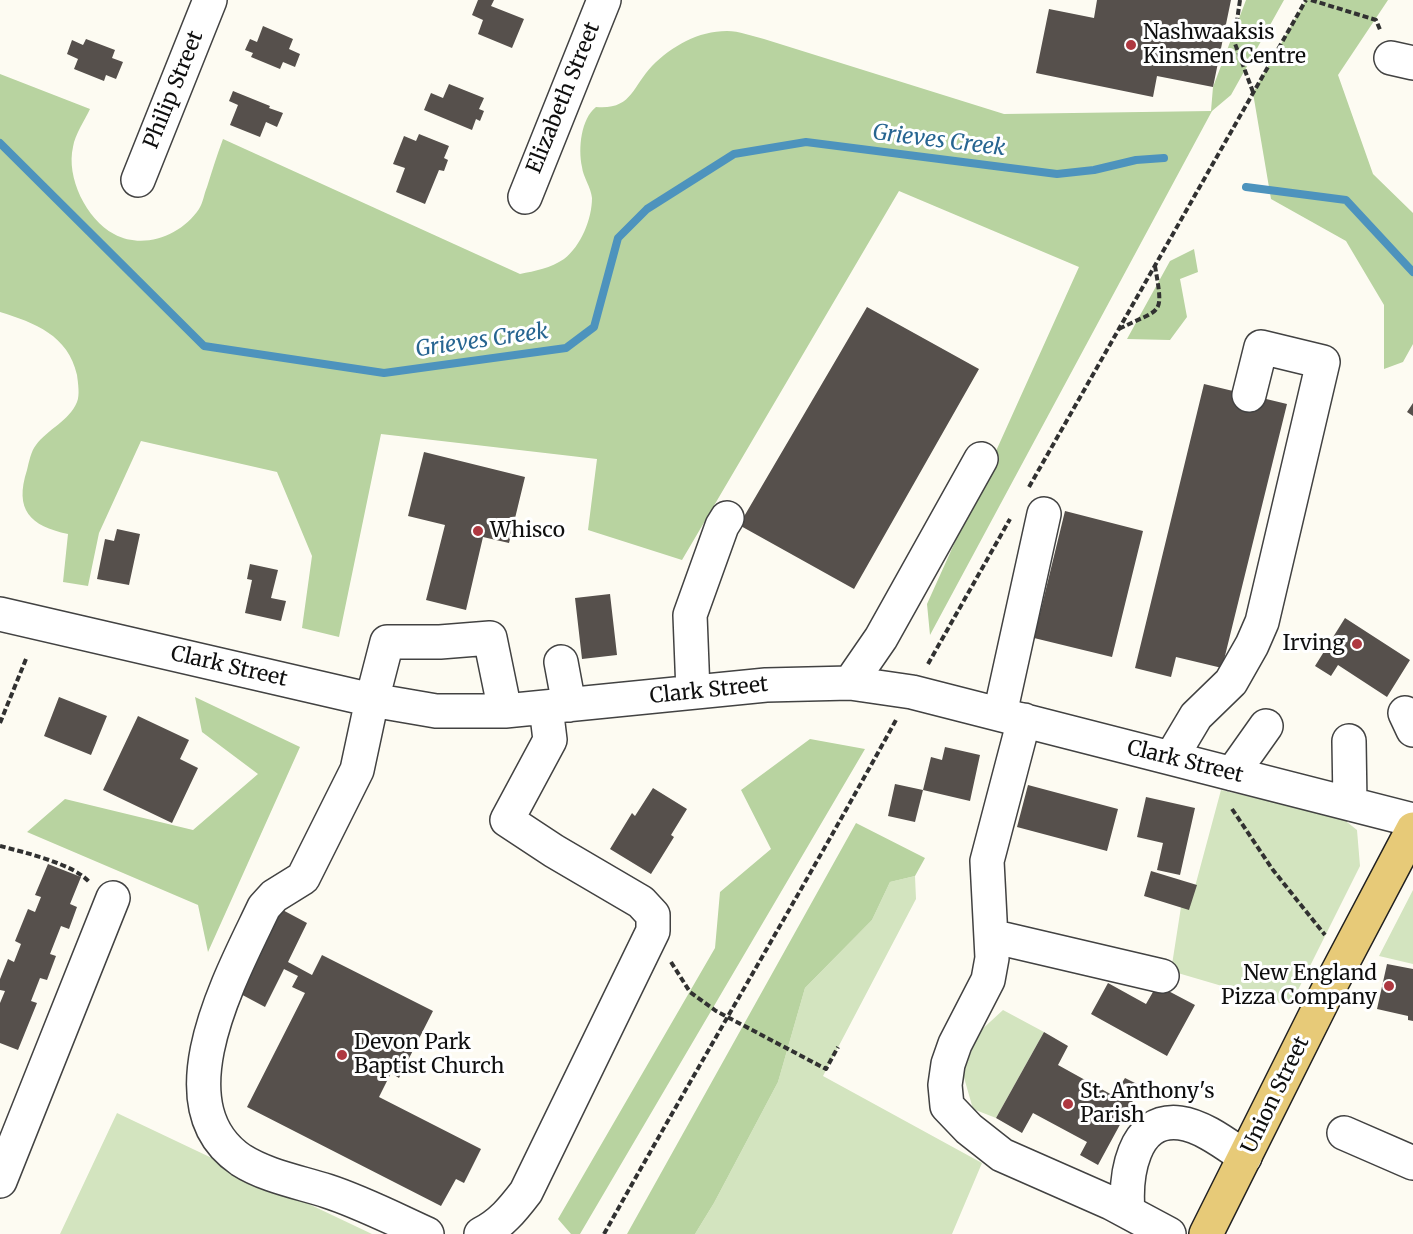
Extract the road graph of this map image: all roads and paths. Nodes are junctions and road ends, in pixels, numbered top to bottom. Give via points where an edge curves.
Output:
1 (210, 0) edge
2 (604, 0) edge
3 (1240, 0) edge
4 (1306, 0) edge
5 (1311, 0) edge
6 (1402, 60) edge
7 (1253, 93) junction
8 (138, 180) dead end
9 (525, 197) dead end
10 (1155, 265) junction
11 (1118, 329) junction
12 (1249, 395) dead end
13 (981, 459) dead end
14 (1027, 508) junction
15 (727, 518) dead end
16 (0, 614) edge
17 (27, 659) dead end
18 (561, 662) dead end
19 (850, 683) junction
20 (693, 692) junction
21 (912, 692) junction
22 (372, 700) junction
23 (558, 706) junction
24 (505, 711) junction
25 (1012, 717) junction
26 (0, 723) edge
27 (1266, 726) dead end
28 (1349, 741) dead end
29 (1171, 758) junction
30 (1232, 774) junction
31 (1350, 804) junction
32 (1232, 809) dead end
33 (1413, 820) edge
34 (1413, 829) edge
35 (0, 846) edge
36 (113, 898) joint
37 (653, 931) junction
38 (991, 936) junction
39 (1325, 936) dead end
40 (1161, 976) dead end
41 (727, 1017) junction
42 (838, 1047) dead end
43 (13, 1115) edge
44 (1344, 1133) dead end
45 (1245, 1158) junction
46 (1413, 1163) edge
47 (0, 1180) edge
48 (1128, 1212) junction
49 (428, 1234) edge
50 (481, 1234) edge
51 (604, 1234) edge
52 (1169, 1234) edge
53 (1206, 1234) edge

1 - 8 street, Philip Street
2 - 9 street, Elizabeth Street
3 - 7 path via 1234,41
4 - 7 path
5 - 6 path via 1376,20
7 - 10 path
10 - 11 path
10 - 11 path via 1161,298 1157,310
11 - 14 path
12 - 29 street via 1261,347 1323,362 1262,622 1231,682 1196,716
13 - 19 street via 881,638
14 - 21 path
14 - 25 street
15 - 20 street via 690,615
16 - 22 street, Clark Street
17 - 26 path
18 - 23 street
19 - 20 street, Clark Street
19 - 21 street, Clark Street
20 - 23 street, Clark Street
21 - 25 street, Clark Street
21 - 41 path
22 - 24 street, Clark Street via 436,711
22 - 24 street via 387,642 490,638
22 - 49 street via 357,770 303,878 264,906 222,995 202,1088 212,1128 224,1146 242,1161 347,1198
23 - 24 street, Clark Street
23 - 37 street via 550,740 507,820 641,902 653,915
25 - 29 street, Clark Street
25 - 38 street via 987,861
27 - 30 street
28 - 31 street
29 - 30 street, Clark Street
30 - 31 street, Clark Street
31 - 33 street, Clark Street
32 - 39 path
34 - 45 main road, Union Street
35 - 36 path via 57,863 85,878 96,891
36 - 43 street
37 - 41 path via 690,992
37 - 50 street via 526,1192 495,1227
38 - 40 street
38 - 48 street via 988,980 948,1064 947,1106 1002,1155
41 - 42 path via 826,1069
41 - 51 path
43 - 47 street
44 - 46 street
45 - 48 street via 1215,1136 1181,1123 1147,1130 1128,1172
45 - 53 main road, Union Street
48 - 52 street

